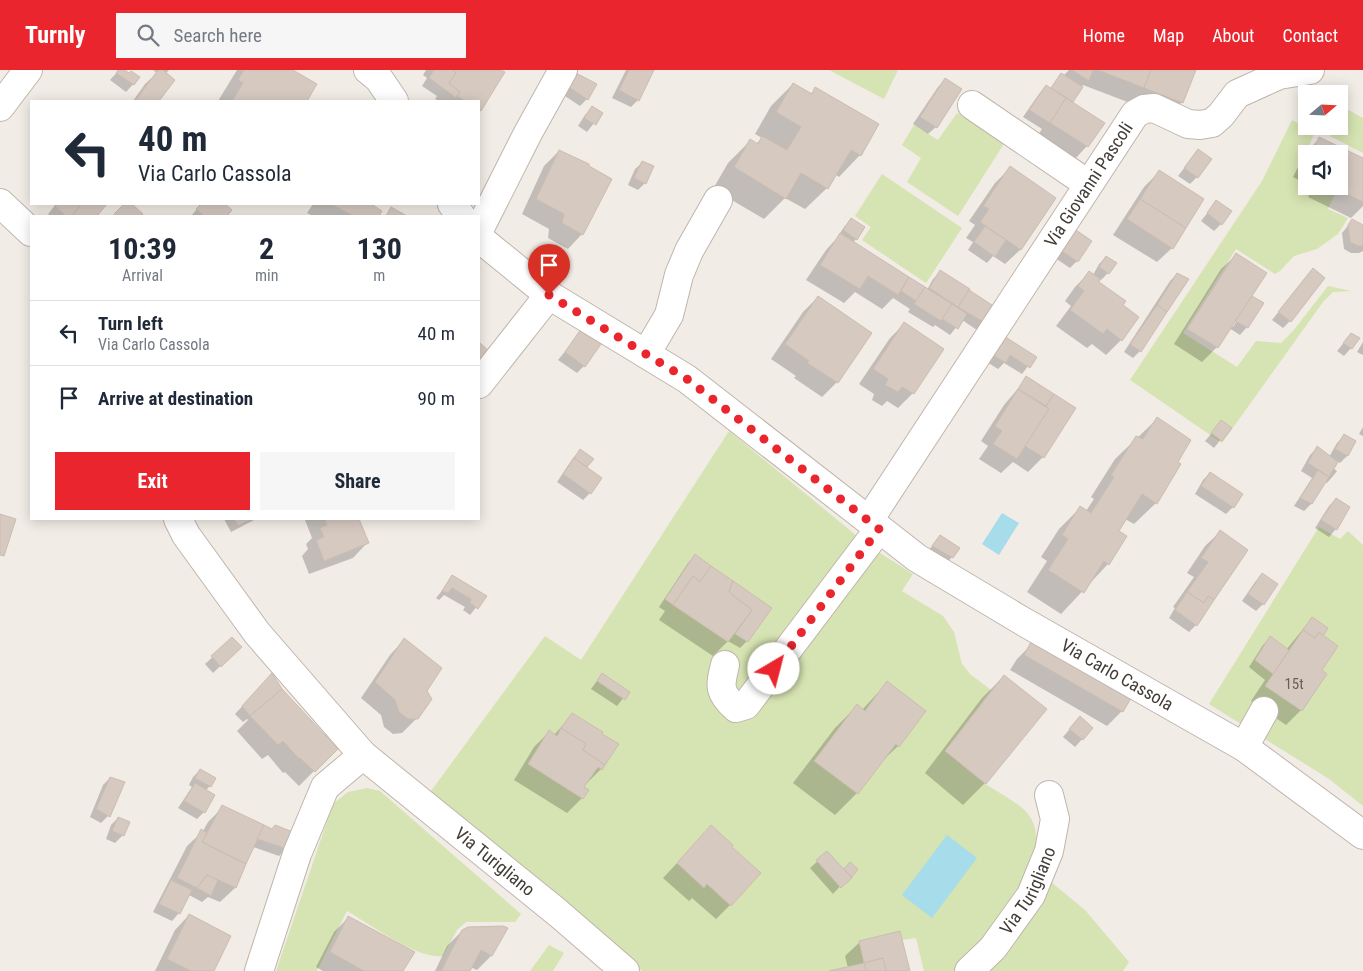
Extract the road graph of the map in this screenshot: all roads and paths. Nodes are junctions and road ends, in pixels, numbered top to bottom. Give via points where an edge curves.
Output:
1 (28, 70) edge
2 (368, 70) edge
3 (563, 70) edge
4 (1310, 70) edge
5 (393, 100) edge
6 (972, 105) dead end
7 (0, 107) edge
8 (1088, 184) junction
9 (718, 200) dead end
10 (0, 203) edge
11 (480, 228) edge
12 (30, 231) edge
13 (480, 239) edge
14 (549, 295) junction
15 (646, 354) junction
16 (480, 383) edge
17 (178, 520) edge
18 (874, 525) junction
19 (725, 665) dead end
20 (1264, 711) dead end
21 (1244, 747) junction
22 (363, 755) junction
23 (1049, 795) dead end
24 (1363, 835) edge
25 (259, 971) edge
26 (625, 971) edge
27 (969, 971) edge

1 - 7 street
2 - 5 street
3 - 11 street
4 - 8 street, Via Giovanni Pascoli via 1279,75 1237,94 1212,123 1188,124 1154,108 1144,109 1135,114
6 - 8 street
8 - 18 street, Via Giovanni Pascoli
9 - 15 street via 689,251 669,315
10 - 12 street
13 - 14 street, Via Carlo Cassola
14 - 15 street, Via Carlo Cassola
14 - 16 street
15 - 18 street, Via Carlo Cassola via 687,379
17 - 22 street, Via Turigliano via 258,633
18 - 19 street via 746,705 736,708 726,699 720,684
18 - 21 street, Via Carlo Cassola via 917,558
20 - 21 street
21 - 24 street, Via Carlo Cassola
22 - 25 street via 325,786 296,854
22 - 26 street, Via Turigliano
23 - 27 street, Via Turigliano via 1054,819 1049,851 1031,895 993,948

